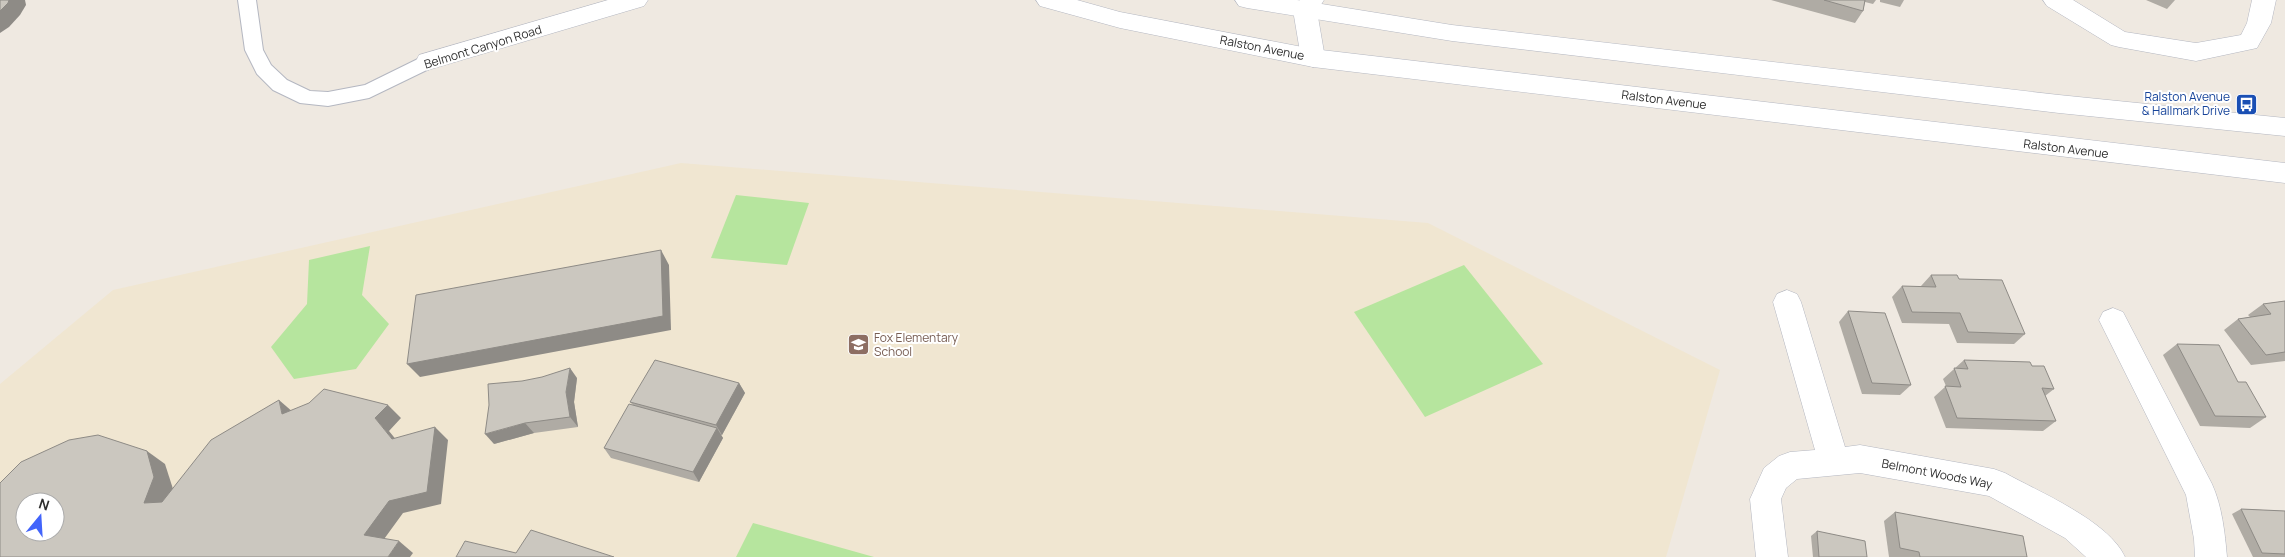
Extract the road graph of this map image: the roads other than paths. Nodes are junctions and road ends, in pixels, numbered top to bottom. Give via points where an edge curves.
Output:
1 (248, 0) edge
2 (636, 0) edge
3 (1048, 0) edge
4 (1247, 0) edge
5 (2055, 0) edge
6 (2264, 0) edge
7 (1308, 5) edge
8 (1313, 58) junction
9 (428, 61) joint
10 (2285, 127) edge
11 (2285, 173) edge
12 (1787, 302) dead end
13 (2113, 320) dead end
14 (1834, 462) junction
15 (1772, 557) edge
16 (2109, 557) edge
17 (2211, 557) edge

1 - 9 lane, Belmont Canyon Road via 254,50 264,69 280,84 307,98 328,99 369,91
2 - 9 main road, Belmont Canyon Road
3 - 8 main road, Ralston Avenue via 1120,20
4 - 7 main road
5 - 6 main road via 2119,39 2196,52 2249,42 2259,23
7 - 8 main road
7 - 10 main road via 1452,33
8 - 11 main road, Ralston Avenue
12 - 14 main road
13 - 17 main road via 2201,494
14 - 15 main road, Belmont Woods Way via 1790,466 1776,478 1765,499
14 - 16 main road, Belmont Woods Way via 1860,459 1994,483 2076,528

